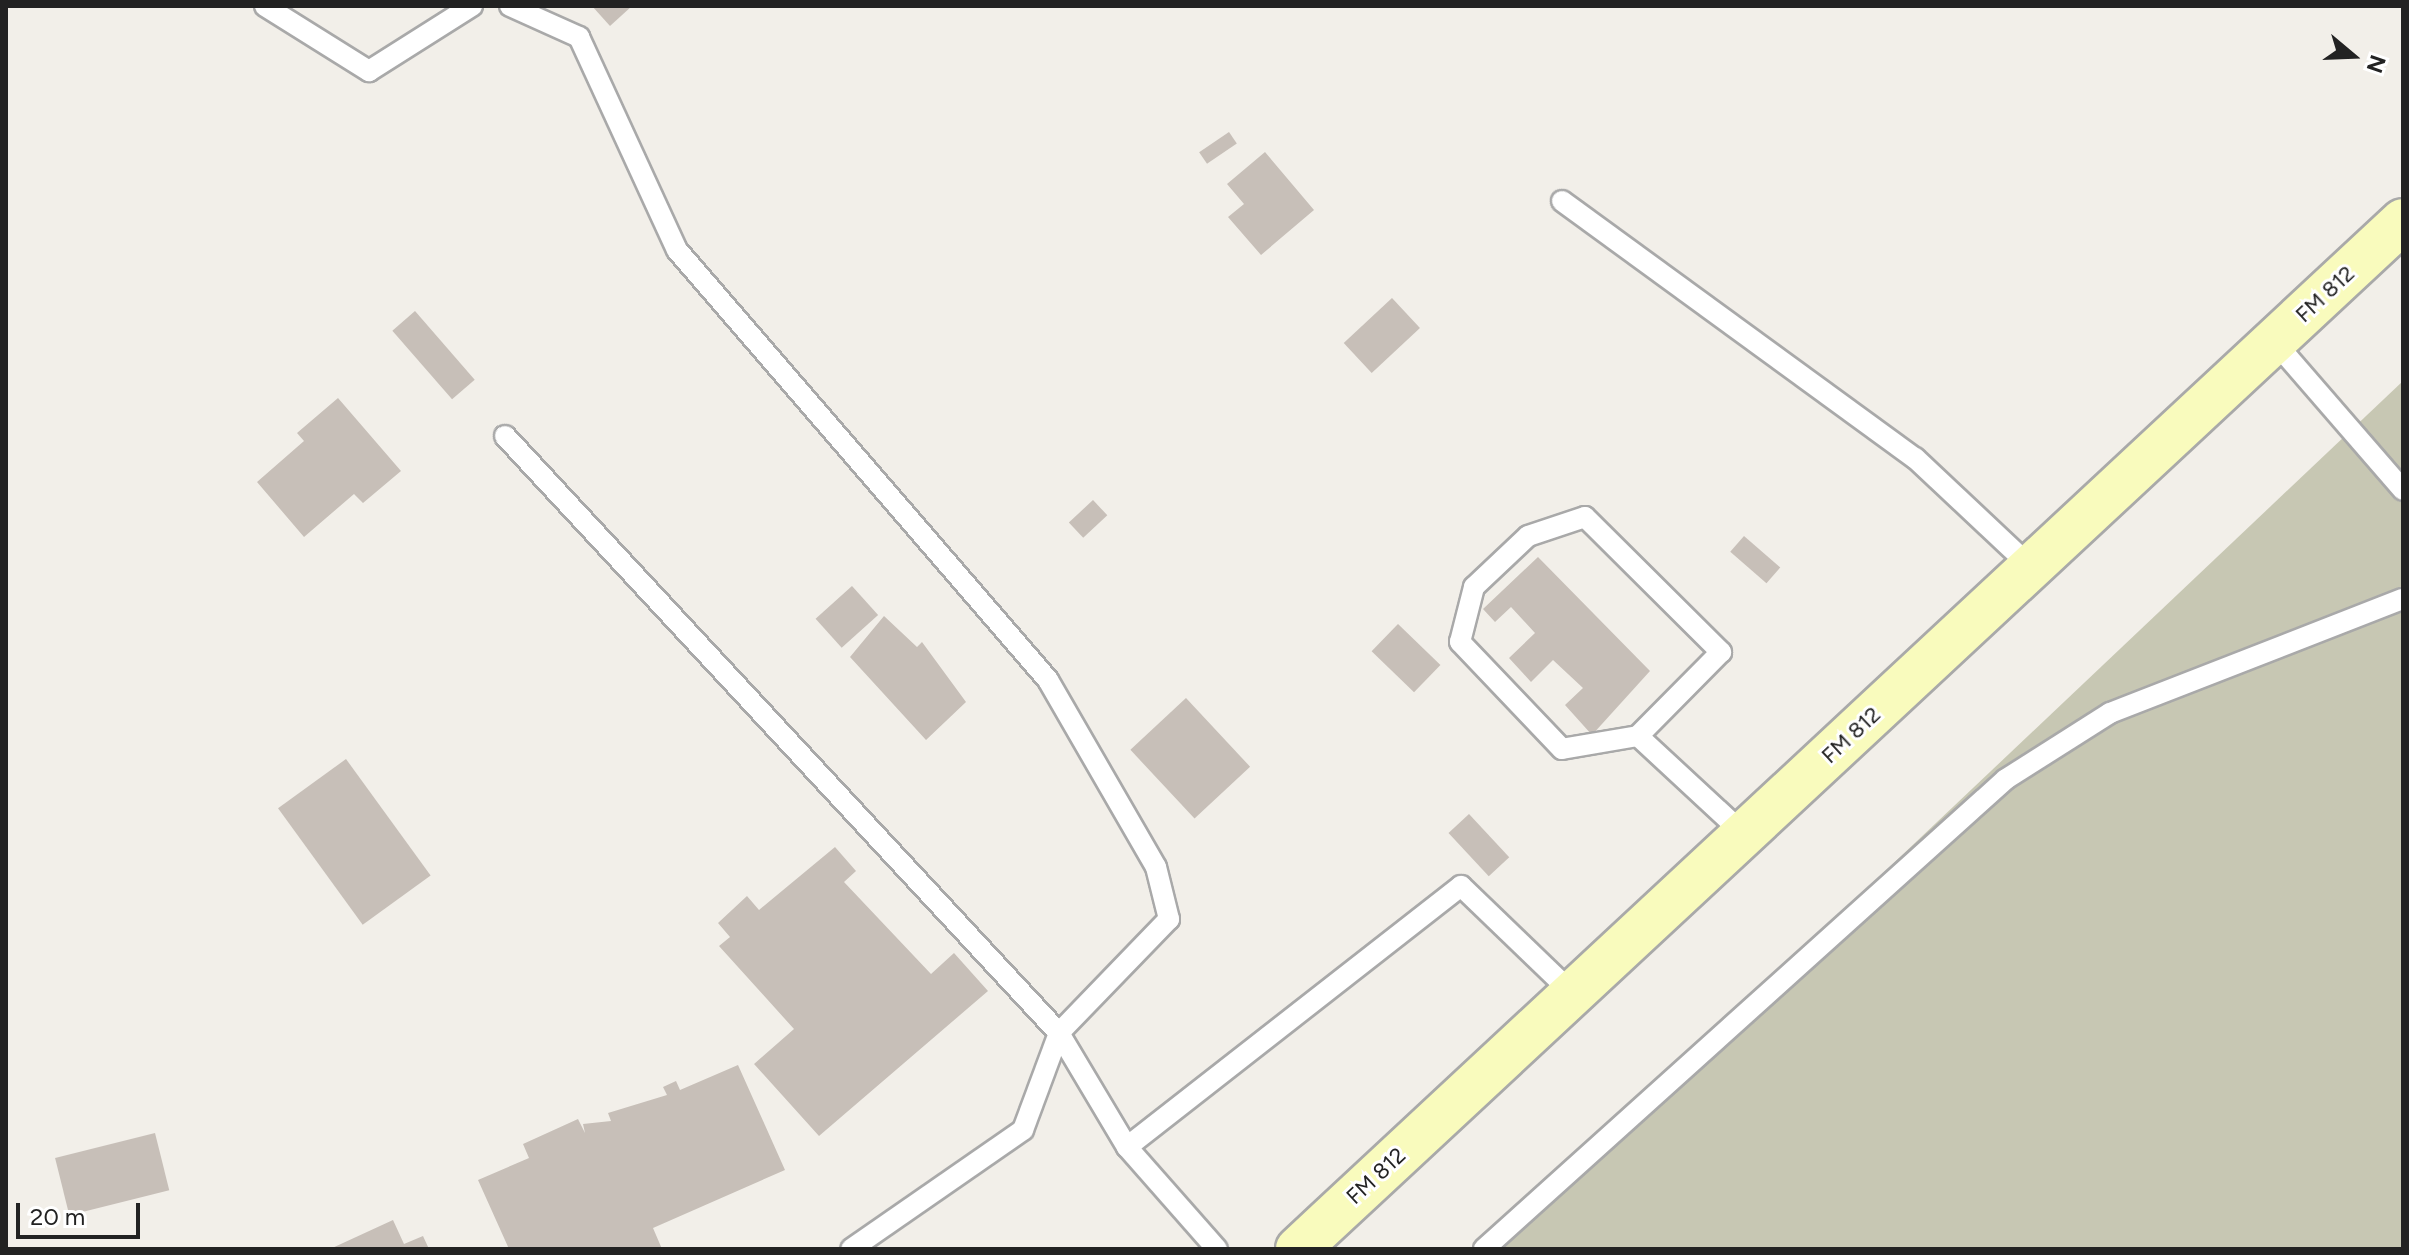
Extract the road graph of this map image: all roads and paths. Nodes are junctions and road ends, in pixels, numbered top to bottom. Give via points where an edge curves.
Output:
1 (265, 6) edge
2 (472, 6) edge
3 (510, 6) edge
4 (1562, 201) dead end
5 (2403, 221) edge
6 (2274, 341) junction
7 (505, 436) dead end
8 (2403, 490) edge
9 (2031, 567) junction
10 (2403, 599) edge
11 (1638, 736) junction
12 (1744, 834) junction
13 (1572, 993) junction
14 (1059, 1033) junction
15 (1127, 1147) junction
16 (851, 1249) edge
17 (1217, 1249) edge
18 (1298, 1249) edge
19 (1484, 1249) edge

1 - 2 lane via 369,71
3 - 14 lane via 579,37 677,250 1048,680 1156,867 1169,919
4 - 9 lane via 1915,458
5 - 6 main road, FM 812 / FM 812
6 - 8 lane
6 - 9 main road, FM 812 / FM 812
7 - 14 lane
9 - 12 main road, FM 812 / FM 812
10 - 19 lane via 2110,713 2006,779
11 - 11 lane via 1721,652 1585,517 1528,536 1474,587 1460,642 1562,749
11 - 12 lane
12 - 13 main road, FM 812 / FM 812
13 - 15 lane via 1461,886
13 - 18 main road, FM 812 / FM 812
14 - 15 lane
14 - 16 lane via 1023,1130
15 - 17 lane

